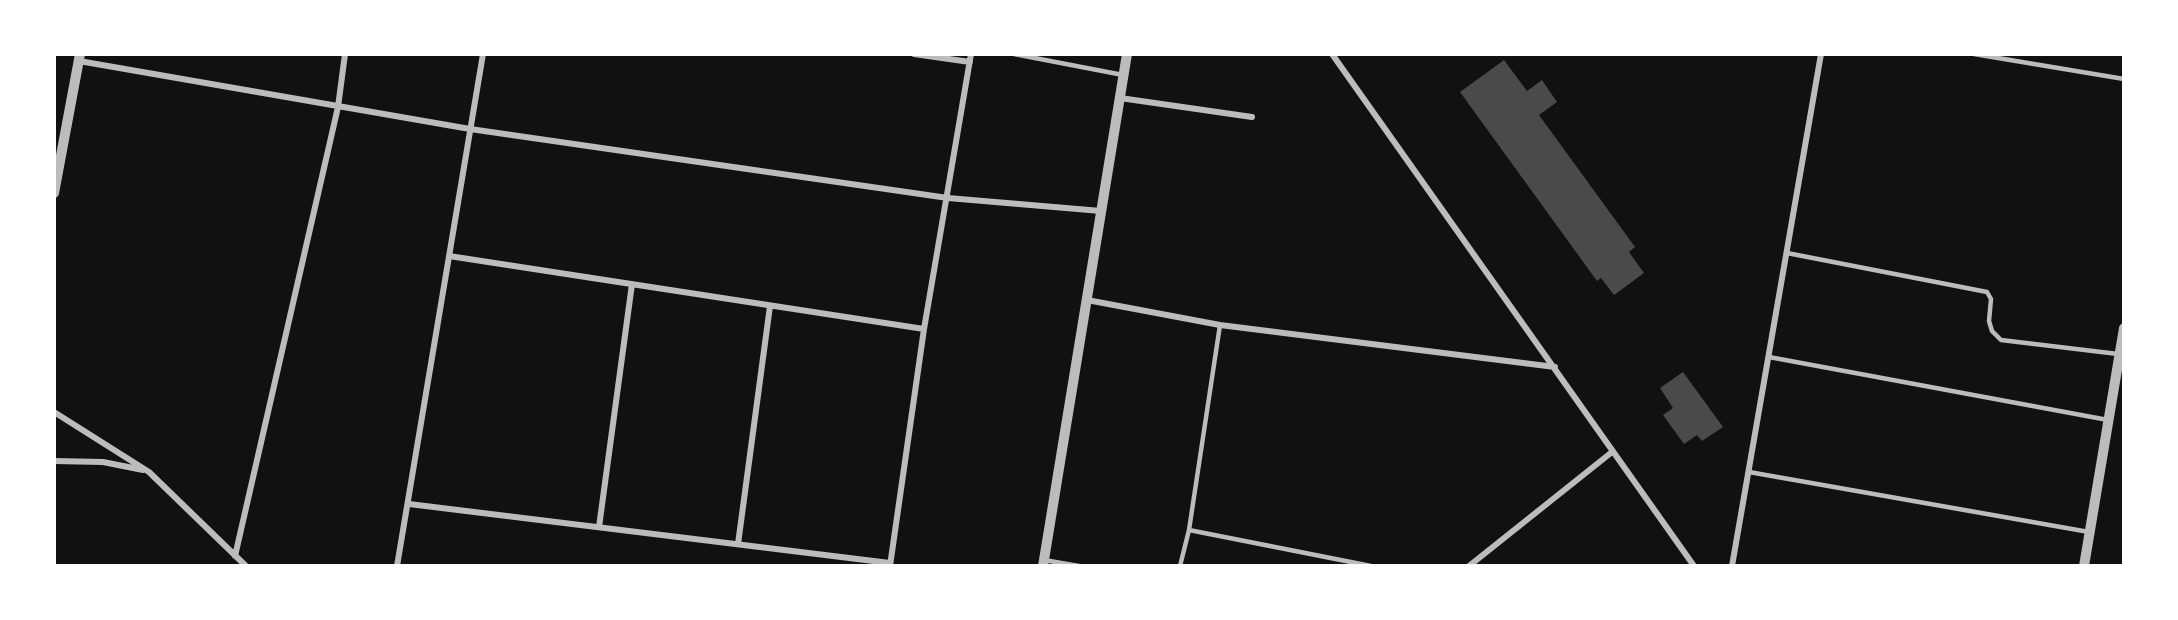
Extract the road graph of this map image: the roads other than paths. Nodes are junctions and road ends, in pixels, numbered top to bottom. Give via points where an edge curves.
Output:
1 (345, 54) edge
2 (483, 54) edge
3 (914, 54) edge
4 (971, 54) edge
5 (1014, 54) edge
6 (1127, 54) edge
7 (1332, 54) edge
8 (1821, 54) edge
9 (1974, 54) edge
10 (80, 57) edge
11 (970, 62) junction
12 (1123, 75) junction
13 (2124, 79) edge
14 (1120, 98) junction
15 (338, 107) junction
16 (1252, 117) dead end
17 (470, 129) junction
18 (54, 193) edge
19 (948, 198) junction
20 (1101, 211) junction
21 (1787, 253) junction
22 (449, 256) junction
23 (632, 284) junction
24 (1088, 300) junction
25 (770, 306) junction
26 (1220, 325) junction
27 (2124, 328) edge
28 (924, 329) junction
29 (2120, 354) junction
30 (1768, 357) junction
31 (1555, 367) junction
32 (2120, 374) edge
33 (54, 412) edge
34 (2109, 420) junction
35 (1612, 452) junction
36 (54, 461) edge
37 (149, 472) junction
38 (1749, 472) junction
39 (409, 504) junction
40 (599, 527) junction
41 (1189, 530) junction
42 (2090, 532) junction
43 (738, 544) junction
44 (235, 556) junction
45 (1043, 563) edge
46 (890, 565) edge
47 (246, 566) edge
48 (397, 566) edge
49 (1078, 566) edge
50 (1180, 566) edge
51 (1371, 566) edge
52 (1468, 566) edge
53 (1694, 566) edge
54 (1732, 566) edge
55 (2084, 566) edge

1 - 15 street
2 - 17 street
3 - 11 street
4 - 11 street
5 - 12 lane
6 - 12 street
7 - 31 street
8 - 21 street
9 - 13 lane
10 - 15 street
10 - 18 street
11 - 19 street
12 - 14 street
14 - 16 street
14 - 20 street
15 - 17 street
15 - 44 street
17 - 19 street
17 - 22 street
19 - 20 street
19 - 28 street
20 - 24 street
21 - 29 lane via 1987,292 1991,299 1989,321 2001,340
21 - 30 street
22 - 23 street
22 - 39 street
23 - 25 street
23 - 40 street
24 - 26 street
24 - 45 street
25 - 28 street
25 - 43 street
26 - 31 street
26 - 41 lane
27 - 29 street
28 - 46 street
29 - 32 street
30 - 34 lane
30 - 38 street
31 - 35 street
32 - 34 street
33 - 37 street
34 - 42 street
35 - 52 street
35 - 53 street
36 - 37 street via 102,462
37 - 44 street
38 - 42 lane
38 - 54 street
39 - 40 street
39 - 48 street
40 - 43 street
41 - 50 lane
41 - 51 lane
42 - 55 street
43 - 46 street
44 - 47 street
45 - 49 lane

